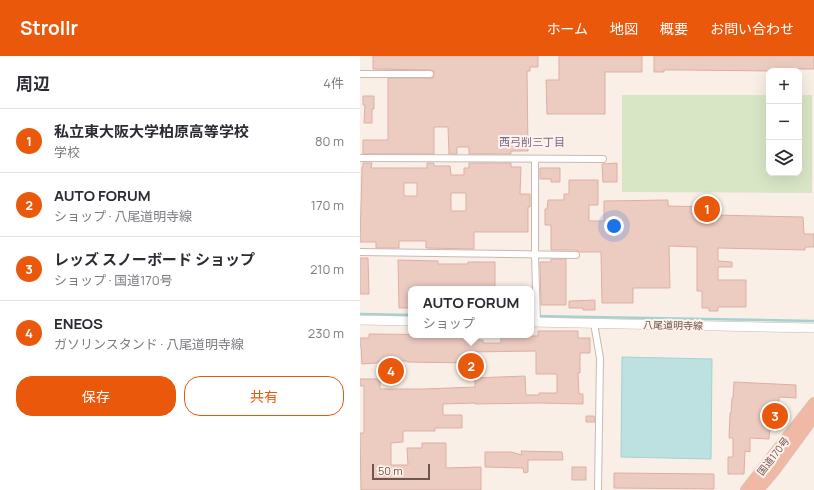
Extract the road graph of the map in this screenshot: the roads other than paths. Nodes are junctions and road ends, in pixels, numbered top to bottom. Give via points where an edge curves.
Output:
1 (360, 74) edge
2 (430, 74) dead end
3 (360, 158) edge
4 (535, 159) junction
5 (602, 159) dead end
6 (360, 252) edge
7 (535, 255) junction
8 (576, 255) dead end
9 (535, 319) edge
10 (360, 320) edge
11 (408, 321) edge
12 (594, 323) junction
13 (814, 328) edge
14 (814, 403) edge
15 (814, 417) edge
16 (598, 490) edge
17 (746, 490) edge
18 (758, 490) edge

1 - 2 street
3 - 4 street
4 - 5 street
4 - 7 street
6 - 7 street
7 - 8 street
7 - 9 street
9 - 12 main road, 八尾道明寺線
10 - 11 main road
12 - 13 main road, 八尾道明寺線
12 - 16 street via 600,358
14 - 17 highway, 国道170号
15 - 18 highway, 国道170号

